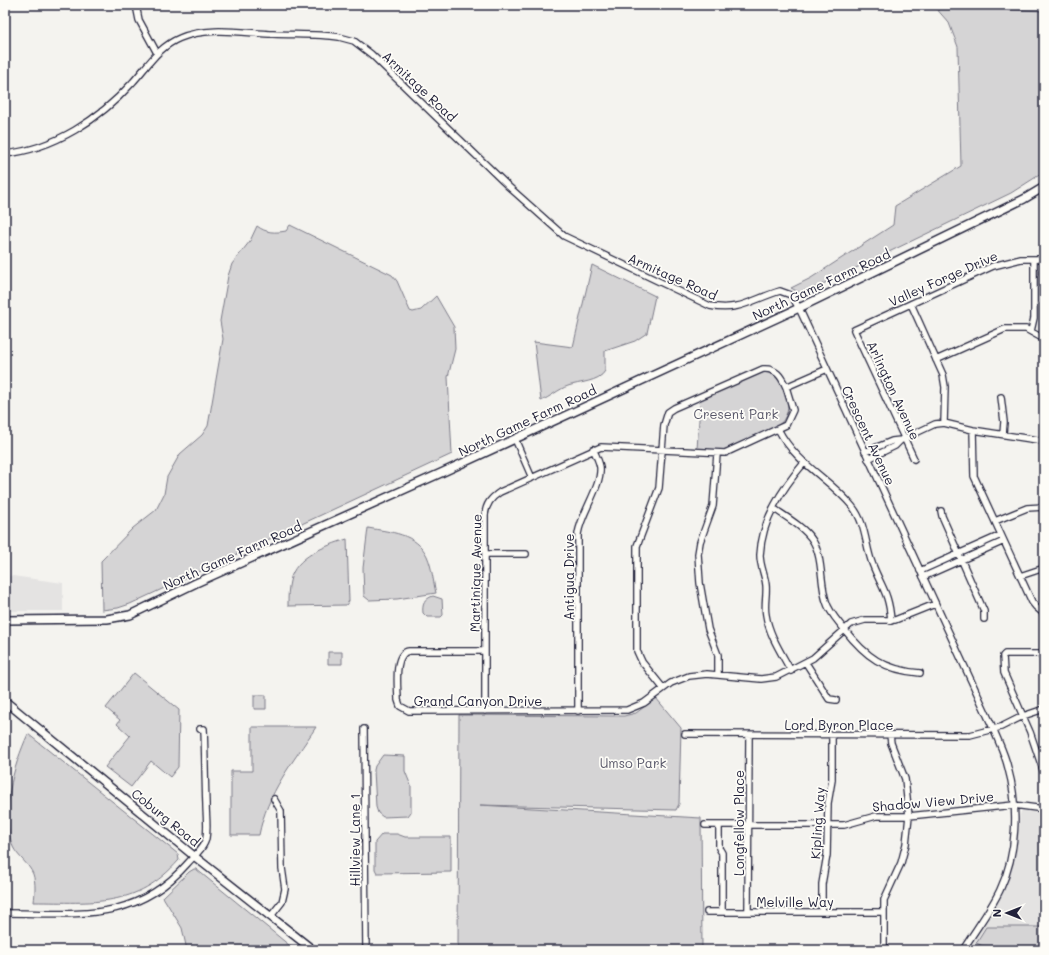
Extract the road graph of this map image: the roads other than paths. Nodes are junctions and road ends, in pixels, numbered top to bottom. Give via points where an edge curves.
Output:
1 (136, 5) edge
2 (157, 53) junction
3 (5, 154) edge
4 (1044, 187) edge
5 (1034, 258) junction
6 (1044, 259) edge
7 (911, 304) junction
8 (799, 308) junction
9 (854, 330) joint
10 (1031, 330) junction
11 (1044, 339) edge
12 (936, 360) junction
13 (827, 370) junction
14 (786, 387) junction
15 (1001, 398) dead end
16 (944, 423) junction
17 (778, 430) junction
18 (973, 430) junction
19 (1003, 434) junction
20 (515, 439) junction
21 (902, 439) junction
22 (1044, 441) edge
23 (593, 449) junction
24 (662, 450) junction
25 (865, 452) junction
26 (717, 454) junction
27 (868, 459) junction
28 (914, 459) dead end
29 (804, 463) junction
30 (532, 478) junction
31 (1044, 507) edge
32 (773, 508) junction
33 (941, 511) dead end
34 (995, 521) junction
35 (1001, 535) junction
36 (1004, 540) junction
37 (485, 554) junction
38 (526, 554) dead end
39 (960, 557) junction
40 (1044, 568) edge
41 (921, 574) junction
42 (1020, 576) junction
43 (935, 604) junction
44 (1044, 614) edge
45 (984, 619) dead end
46 (5, 620) edge
47 (891, 621) junction
48 (844, 629) junction
49 (485, 651) junction
50 (1044, 654) edge
51 (806, 663) junction
52 (791, 671) junction
53 (920, 673) dead end
54 (718, 675) junction
55 (663, 688) junction
56 (836, 700) dead end
57 (5, 701) edge
58 (1044, 709) edge
59 (485, 711) junction
60 (578, 711) junction
61 (1023, 716) junction
62 (995, 728) junction
63 (200, 729) dead end
64 (364, 729) dead end
65 (685, 734) dead end
66 (749, 734) junction
67 (832, 735) junction
68 (890, 735) junction
69 (1044, 773) edge
70 (274, 799) dead end
71 (1014, 805) junction
72 (1044, 809) edge
73 (909, 816) junction
74 (705, 825) dead end
75 (719, 825) junction
76 (749, 825) junction
77 (827, 825) junction
78 (194, 856) junction
79 (707, 912) dead end
80 (722, 912) junction
81 (748, 912) junction
82 (822, 912) junction
83 (884, 912) junction
84 (5, 913) edge
85 (271, 916) junction
86 (313, 950) edge
87 (366, 950) edge
88 (884, 950) edge
89 (964, 950) edge

1 - 2 street via 137,15
2 - 3 street, Armitage Road via 123,94 86,124 52,141
2 - 8 street, Armitage Road via 180,38 202,33 327,36 350,40 371,54 509,187 564,236 710,306 741,306 782,291 792,297
4 - 8 main road, North Game Farm Road
5 - 6 street, Valley Forge Drive
5 - 7 street, Valley Forge Drive via 993,266
5 - 10 street via 1034,318
7 - 9 street, Valley Forge Drive
7 - 12 street
8 - 13 street, Crescent Avenue
8 - 20 main road, North Game Farm Road
9 - 21 street, Arlington Avenue
10 - 11 street
10 - 12 street via 1004,329
12 - 16 street via 944,382
13 - 14 street
13 - 25 street, Crescent Avenue
14 - 17 street, Martinique Avenue via 792,402 792,413 786,424
14 - 24 street via 780,375 772,368 760,369 671,409 664,422
15 - 19 street
16 - 18 street
16 - 21 street
17 - 26 street, Martinique Avenue
17 - 29 street via 788,447
18 - 19 street
18 - 34 street via 973,474
19 - 22 street
20 - 30 street
20 - 46 main road, North Game Farm Road via 130,615 107,619
21 - 25 street via 892,440
21 - 27 street
21 - 28 street, Arlington Avenue
23 - 24 street, Martinique Avenue via 609,446
23 - 30 street, Martinique Avenue
23 - 60 street, Antigua Drive via 600,466 600,475 578,534
24 - 26 street, Martinique Avenue
24 - 55 street via 659,488 637,549 637,646 642,662
25 - 27 street, Crescent Avenue
26 - 54 street via 713,506 698,554 709,633 718,655
27 - 41 street, Crescent Avenue
29 - 32 street via 782,491
29 - 47 street via 854,509 866,535 872,564 888,597
30 - 37 street, Martinique Avenue via 500,492 489,502 485,515
31 - 34 street via 1024,509
32 - 48 street via 802,529 814,542 825,600 830,612
32 - 52 street via 760,556 766,583 766,612 769,625
33 - 39 street
34 - 35 street
35 - 36 street
35 - 39 street
36 - 39 street
36 - 42 street
37 - 38 street
37 - 49 street, Martinique Avenue
39 - 41 street
39 - 45 street via 984,611
40 - 42 street
41 - 43 street, Crescent Avenue
42 - 44 street via 1034,604
43 - 47 street
43 - 62 street, Crescent Avenue
47 - 48 street via 857,622
48 - 51 street, Grand Canyon Drive via 826,648
48 - 53 street via 863,652 878,662 897,670
49 - 59 street, Martinique Avenue
49 - 59 street, Grand Canyon Drive via 403,653 398,660 398,700 400,706 409,711
50 - 61 street via 1003,656 1004,672
51 - 52 street, Grand Canyon Drive
51 - 56 street via 829,699
52 - 54 street, Grand Canyon Drive via 776,678 766,679
54 - 55 street, Grand Canyon Drive via 684,678
55 - 60 street, Grand Canyon Drive via 644,703 627,710
57 - 78 main road, Coburg Road
58 - 61 street
59 - 60 street, Grand Canyon Drive
61 - 62 street
61 - 69 street
62 - 68 street, Lord Byron Place via 970,735
62 - 71 street, Crescent Avenue via 1008,768
63 - 78 street via 204,729 206,836 205,842
64 - 87 street, Hillview Lane 1
65 - 66 street, Lord Byron Place
66 - 67 street, Lord Byron Place
66 - 76 street, Longfellow Place
67 - 68 street, Lord Byron Place
67 - 77 street, Kipling Way via 832,778
68 - 73 street via 905,779
70 - 85 street via 281,811 285,889 282,902
71 - 72 street, Shadow View Drive
71 - 73 street, Shadow View Drive
71 - 89 street, Crescent Avenue via 1012,844 1005,878
73 - 77 street, Shadow View Drive via 876,816 847,825
73 - 83 street via 903,859 885,897
74 - 75 street, Shadow View Drive
75 - 76 street, Shadow View Drive
75 - 80 street via 719,848 722,853
76 - 77 street, Shadow View Drive
76 - 81 street, Longfellow Place
77 - 82 street, Kipling Way
78 - 84 street via 163,888 129,906 97,913
78 - 85 main road, Coburg Road
79 - 80 street, Melville Way
80 - 81 street, Melville Way
81 - 82 street, Melville Way
82 - 83 street, Melville Way
83 - 88 street
85 - 86 main road, Coburg Road

